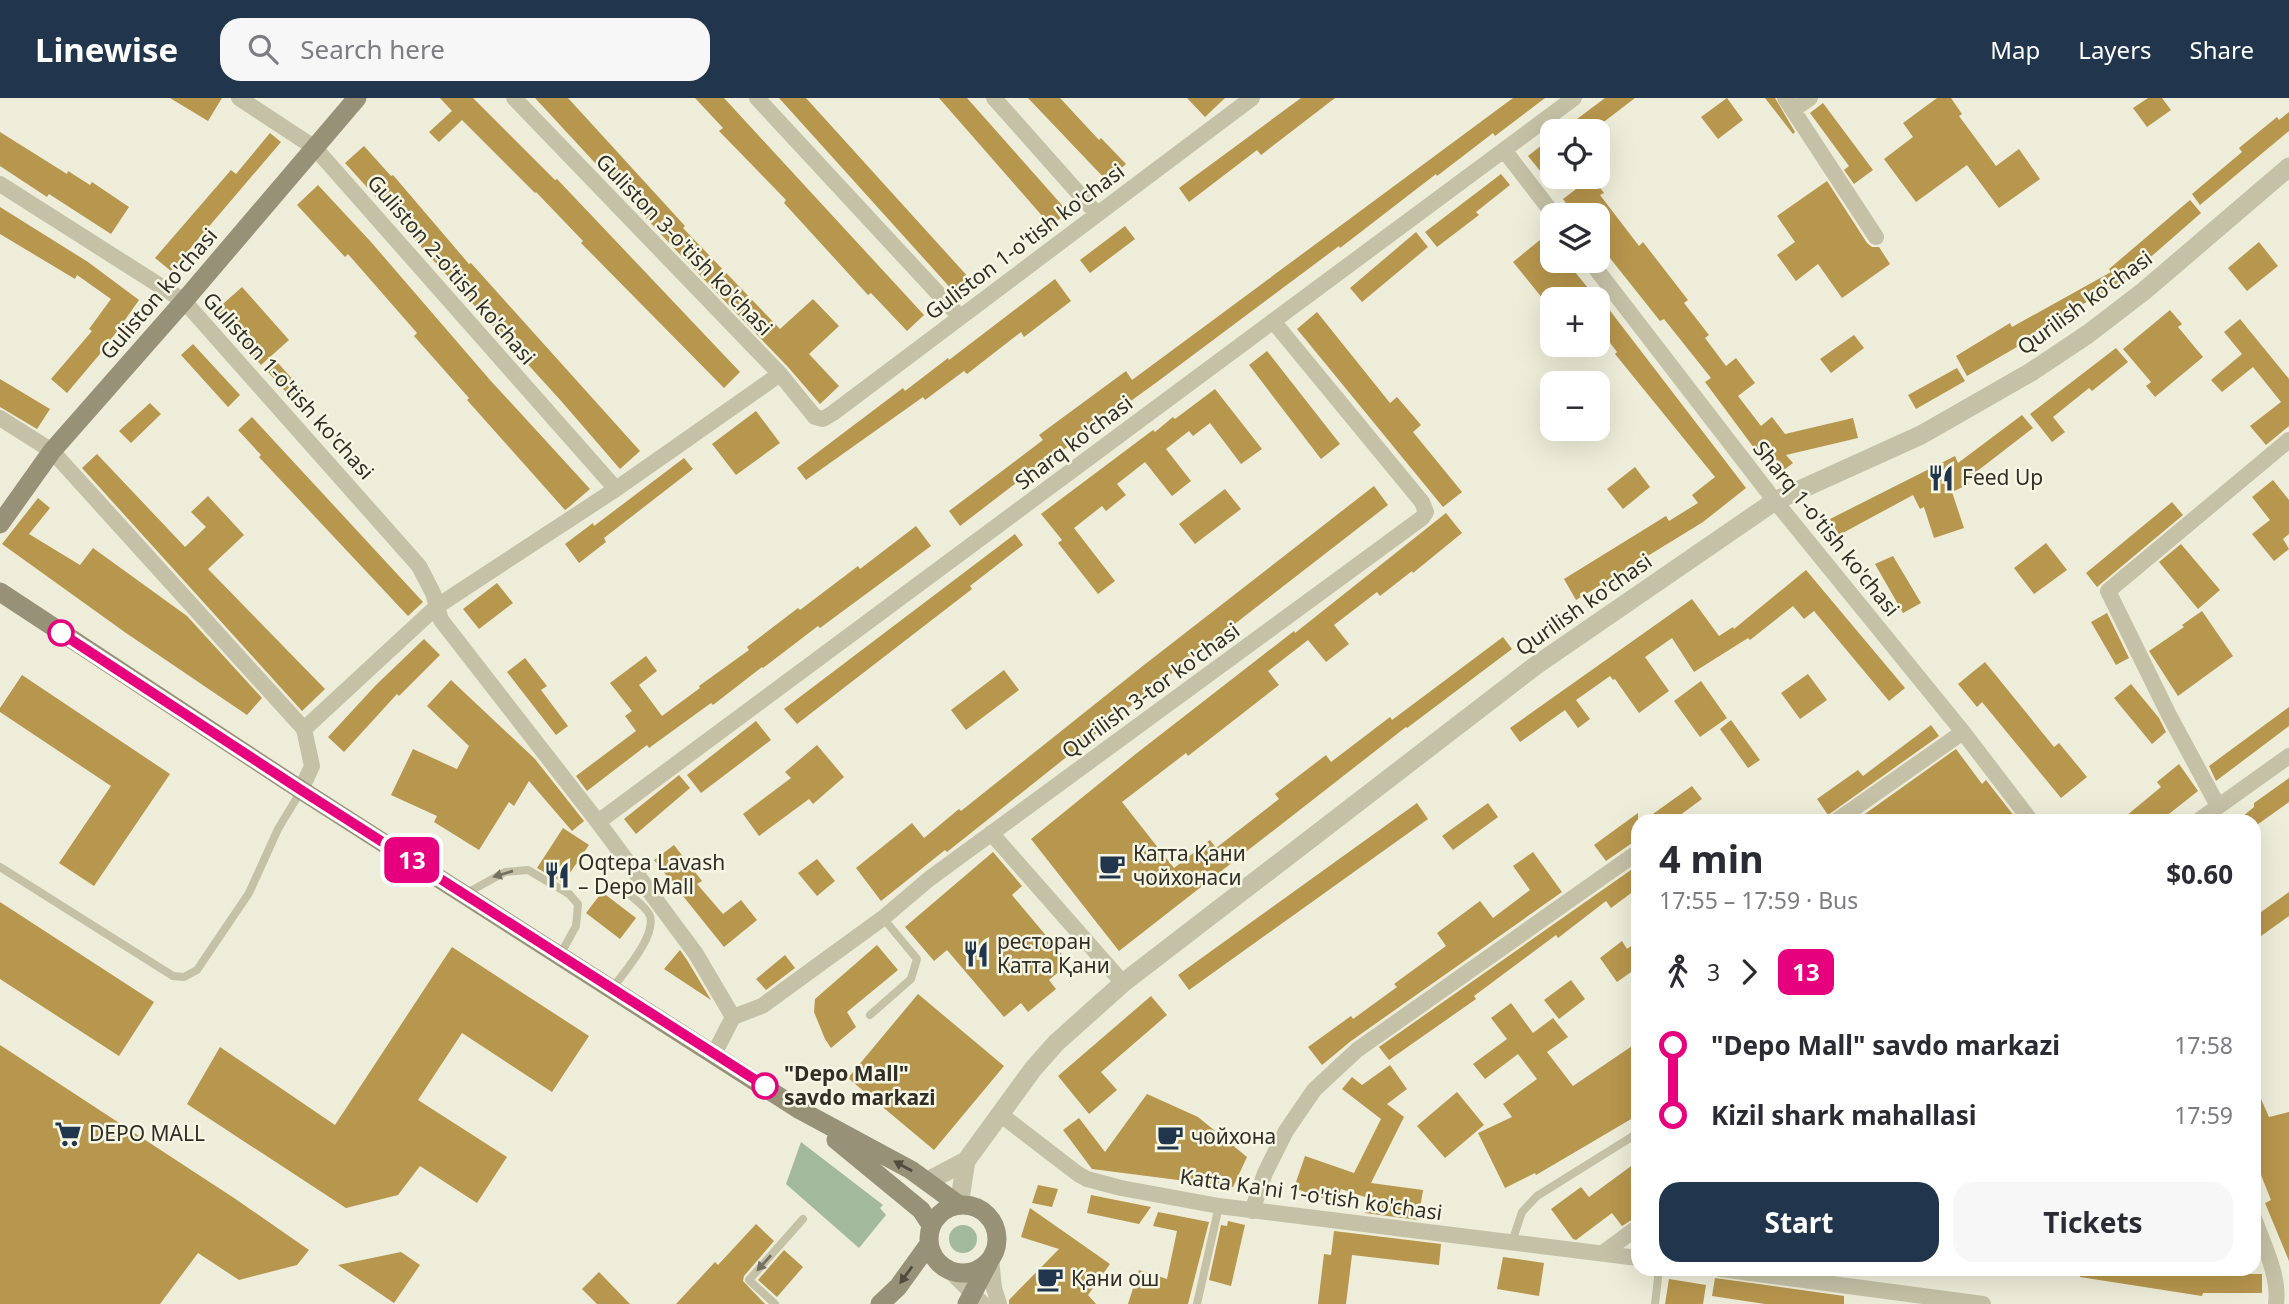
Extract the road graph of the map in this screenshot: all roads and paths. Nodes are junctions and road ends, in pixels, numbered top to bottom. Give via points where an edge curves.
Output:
1 (239, 98) edge
2 (357, 98) edge
3 (514, 98) edge
4 (757, 98) edge
5 (994, 98) edge
6 (1574, 98) edge
7 (1810, 98) edge
8 (1244, 100) edge
9 (1789, 104) edge
10 (315, 148) junction
11 (1504, 150) junction
12 (2289, 167) edge
13 (0, 184) edge
14 (1546, 203) edge
15 (1097, 214) junction
16 (1877, 237) dead end
17 (1599, 273) edge
18 (184, 301) junction
19 (960, 317) junction
20 (1273, 321) junction
21 (780, 374) junction
22 (0, 418) edge
23 (823, 419) joint
24 (2289, 440) edge
25 (52, 451) junction
26 (616, 489) junction
27 (1775, 501) junction
28 (0, 524) edge
29 (0, 592) edge
30 (436, 607) junction
31 (304, 729) junction
32 (1963, 732) junction
33 (2289, 756) edge
34 (301, 790) junction
35 (2218, 806) junction
36 (1846, 814) edge
37 (2026, 814) edge
38 (2207, 814) edge
39 (598, 822) junction
40 (991, 833) junction
41 (1631, 857) edge
42 (0, 867) edge
43 (627, 892) dead end
44 (466, 894) junction
45 (884, 918) junction
46 (560, 955) junction
47 (1123, 983) junction
48 (612, 989) junction
49 (870, 1015) dead end
50 (733, 1017) junction
51 (714, 1054) junction
52 (800, 1110) junction
53 (1000, 1114) junction
54 (1631, 1137) edge
55 (966, 1161) junction
56 (928, 1181) junction
57 (959, 1205) junction
58 (1219, 1206) junction
59 (1252, 1211) junction
60 (803, 1219) dead end
61 (1631, 1232) edge
62 (930, 1234) junction
63 (2261, 1238) edge
64 (1513, 1242) junction
65 (1603, 1253) junction
66 (1631, 1257) edge
67 (991, 1258) junction
68 (949, 1270) junction
69 (1658, 1276) edge
70 (1773, 1276) edge
71 (974, 1301) edge
72 (775, 1304) edge
73 (880, 1304) edge
74 (999, 1304) edge
75 (1198, 1304) edge
76 (1655, 1304) edge
77 (1983, 1304) edge
78 (2276, 1304) edge

1 - 10 street, Guliston 2-o'tish ko'chasi
2 - 10 main road, Guliston ko'chasi
3 - 21 street, Guliston 3-o'tish ko'chasi
4 - 19 street
5 - 15 street
6 - 11 street, Sharq ko'chasi
7 - 9 street
8 - 15 street, Guliston 1-o'tish ko'chasi
9 - 16 street
10 - 18 main road, Guliston ko'chasi
10 - 26 street, Guliston 2-o'tish ko'chasi
11 - 14 street
11 - 20 street, Sharq ko'chasi
12 - 27 street, Qurilish ko'chasi via 2144,291 2031,372 1921,435
13 - 18 street, Guliston 1-o'tish ko'chasi
15 - 19 street, Guliston 1-o'tish ko'chasi
17 - 27 street, Sharq 1-o'tish ko'chasi
18 - 25 main road, Guliston ko'chasi
18 - 30 street, Guliston 1-o'tish ko'chasi via 419,566
19 - 23 street, Guliston 1-o'tish ko'chasi
20 - 39 street, Sharq ko'chasi
20 - 40 street, Qurilish 3-tor ko'chasi via 1426,512
21 - 23 street, Guliston 3-o'tish ko'chasi via 816,417
21 - 26 street
22 - 25 street
24 - 35 street via 2108,591
25 - 28 main road, Guliston ko'chasi
25 - 31 street
26 - 30 street
27 - 32 street, Sharq 1-o'tish ko'chasi
27 - 47 street, Qurilish ko'chasi via 1535,666
29 - 34 main road
30 - 31 street
30 - 39 street, Guliston 1-o'tish ko'chasi via 441,620
31 - 34 street via 312,766
32 - 36 street
32 - 37 street, Sharq 1-o'tish ko'chasi
33 - 35 street
34 - 42 lane via 249,893 197,970 184,977 173,976
34 - 44 main road
35 - 38 street
39 - 50 street, Guliston 1-o'tish ko'chasi via 696,954
40 - 45 street, Qurilish 3-tor ko'chasi
40 - 47 street
41 - 59 street via 1357,1050 1314,1090 1286,1131
43 - 48 lane via 649,913 651,928
44 - 46 main road
46 -> 44 lane via 576,926 578,904 569,894 528,870 505,872
45 - 49 lane via 917,959 911,979
45 - 50 street, Qurilish 3-tor ko'chasi via 762,1006
46 - 48 main road
47 - 53 street, Qurilish ko'chasi via 1056,1043
48 - 51 main road
50 - 51 street
51 - 52 main road
56 -> 52 main road
52 - 62 main road via 921,1210
53 - 55 street, Qurilish ko'chasi
53 - 58 street, Katta Ka'ni 1-o'tish ko'chasi via 1087,1179
54 - 64 lane via 1537,1196 1522,1212
55 - 56 street, Qurilish ko'chasi
55 - 57 street, Qurilish ko'chasi
56 - 57 main road
57 - 62 main road via 944,1211
57 - 67 main road via 980,1209 992,1220 997,1242
58 - 59 street, Katta Ka'ni 1-o'tish ko'chasi
58 - 75 lane
59 - 64 street, Katta Ka'ni 1-o'tish ko'chasi
60 -> 72 lane via 748,1280
61 - 65 street
62 - 68 main road via 936,1260
62 -> 73 main road via 898,1287
63 - 78 street via 2272,1269
64 - 65 street, Katta Ka'ni 1-o'tish ko'chasi
65 - 66 street, Katta Ka'ni 1-o'tish ko'chasi
67 - 68 main road via 972,1272
67 - 71 main road
67 - 74 street
68 - 71 street
69 - 76 lane
70 - 77 street

